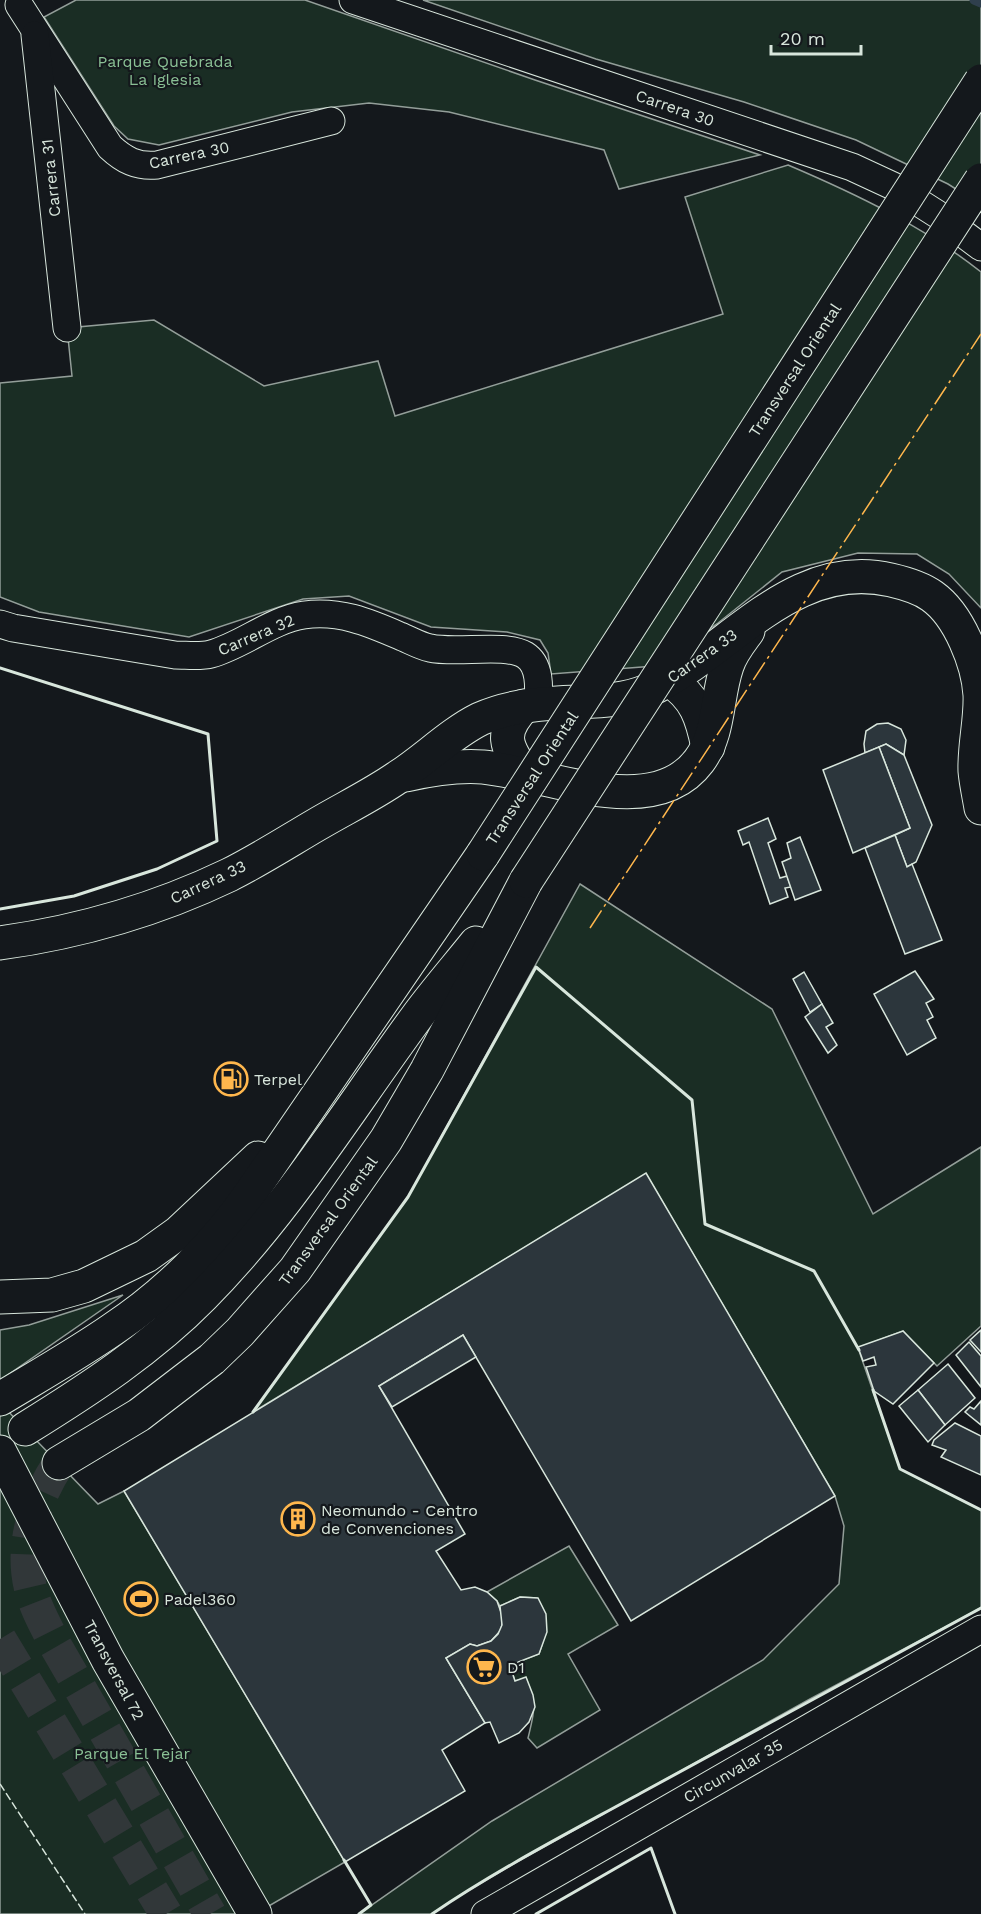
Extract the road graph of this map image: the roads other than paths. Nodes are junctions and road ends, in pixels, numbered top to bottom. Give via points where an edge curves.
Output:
1 (353, 0) edge
2 (17, 6) edge
3 (34, 28) junction
4 (981, 81) edge
5 (331, 121) dead end
6 (981, 180) edge
7 (981, 247) edge
8 (67, 328) dead end
9 (771, 606) junction
10 (0, 624) edge
11 (669, 680) junction
12 (531, 706) junction
13 (708, 747) junction
14 (525, 774) junction
15 (399, 777) junction
16 (981, 808) edge
17 (526, 881) junction
18 (0, 943) edge
19 (310, 1107) junction
20 (0, 1297) edge
21 (0, 1399) edge
22 (25, 1428) dead end
23 (0, 1452) edge
24 (59, 1463) tunnel mouth
25 (981, 1629) edge
26 (255, 1914) edge
27 (485, 1914) edge

1 - 7 street, Carrera 30 via 852,167 893,186
2 - 3 street, Carrera 30
3 - 5 street, Carrera 30 via 110,147 129,162 156,165
3 - 8 street, Carrera 31
4 - 19 main road, Transversal Oriental, bridge via 483,854
6 - 17 main road, Transversal Oriental, bridge
9 - 11 main road, Carrera 33
9 - 13 main road, Carrera 33 via 739,643 727,665
9 - 16 main road, Carrera 33 via 793,593 846,576 875,576 932,596 955,621 972,656 980,696 975,770
10 - 12 street, Carrera 32 via 199,656 220,651 300,615 347,615 429,648 521,653 535,667 539,682
11 - 12 main road, Carrera 33 via 625,697
11 - 13 main road via 683,688 695,704
12 - 14 main road via 512,719 507,732 508,746
12 - 15 main road, Carrera 33 via 477,721
13 - 14 main road, Carrera 33 via 684,776 657,788 632,792 606,792
14 - 15 main road, Carrera 33 via 465,766
15 - 18 main road, Carrera 33 via 231,874 187,894 83,928
17 - 22 main road via 417,1017 294,1190 203,1296 109,1376
17 - 24 main road, Transversal Oriental via 386,1140 295,1270 212,1359 139,1415
19 - 20 main road via 209,1206 146,1256 84,1286 52,1295
19 - 21 main road, Transversal Oriental via 236,1214 197,1258 115,1328
23 - 26 main road, Transversal 72 via 108,1660
25 - 27 street, Circunvalar 35

